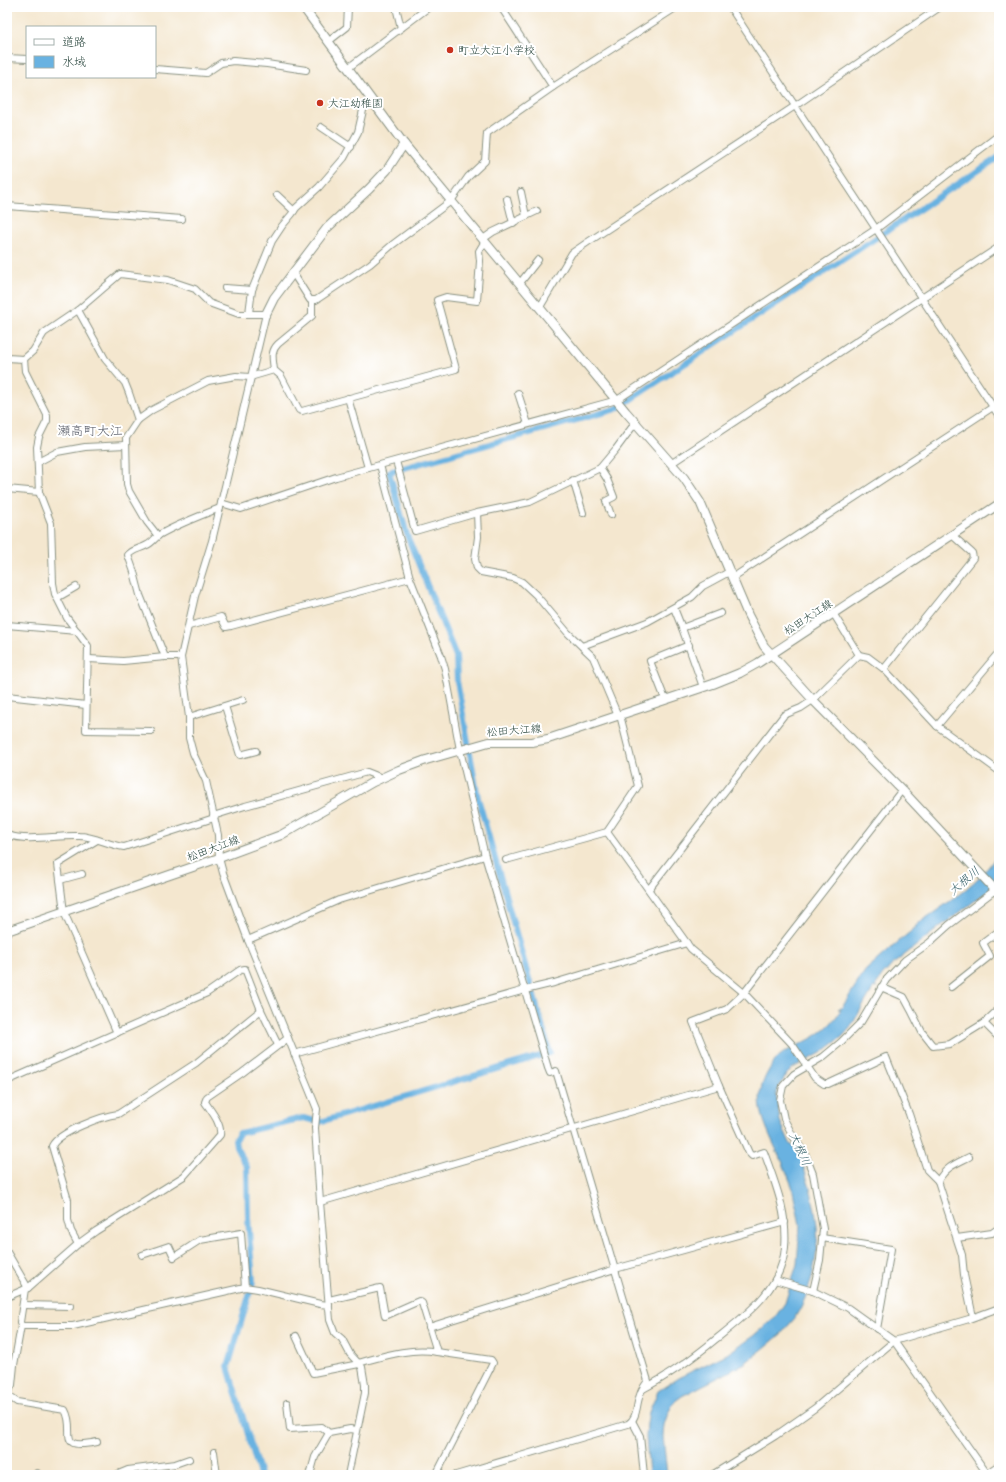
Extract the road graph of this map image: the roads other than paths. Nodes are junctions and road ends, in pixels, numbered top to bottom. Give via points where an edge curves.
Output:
1 (303, 7) edge
2 (348, 7) edge
3 (396, 7) edge
4 (429, 7) edge
5 (501, 7) edge
6 (677, 7) edge
7 (730, 7) edge
8 (940, 7) edge
9 (420, 10) edge
10 (401, 28) junction
11 (329, 41) junction
12 (7, 58) edge
13 (26, 59) edge
14 (348, 68) junction
15 (156, 69) edge
16 (306, 70) dead end
17 (553, 88) junction
18 (373, 102) junction
19 (795, 106) junction
20 (321, 127) dead end
21 (999, 135) edge
22 (404, 144) junction
23 (351, 147) junction
24 (521, 192) dead end
25 (276, 194) dead end
26 (507, 199) dead end
27 (451, 201) junction
28 (7, 206) edge
29 (294, 211) junction
30 (537, 211) dead end
31 (526, 216) junction
32 (182, 219) dead end
33 (513, 223) junction
34 (876, 229) junction
35 (484, 240) junction
36 (999, 247) edge
37 (538, 260) dead end
38 (293, 273) junction
39 (520, 283) junction
40 (225, 288) dead end
41 (252, 290) junction
42 (921, 297) junction
43 (312, 301) junction
44 (540, 307) junction
45 (78, 310) junction
46 (249, 313) junction
47 (266, 314) junction
48 (7, 358) edge
49 (24, 359) junction
50 (274, 370) junction
51 (250, 377) junction
52 (518, 394) dead end
53 (348, 398) junction
54 (618, 401) junction
55 (999, 403) edge
56 (993, 407) junction
57 (999, 416) edge
58 (138, 420) junction
59 (637, 423) junction
60 (528, 424) junction
61 (126, 445) junction
62 (396, 461) junction
63 (38, 462) junction
64 (672, 463) junction
65 (380, 465) junction
66 (368, 468) junction
67 (600, 468) junction
68 (572, 480) junction
69 (7, 489) edge
70 (39, 492) junction
71 (999, 504) edge
72 (220, 506) junction
73 (477, 513) junction
74 (582, 513) dead end
75 (612, 515) dead end
76 (952, 535) junction
77 (158, 536) junction
78 (730, 575) junction
79 (410, 578) junction
80 (76, 587) dead end
81 (57, 598) junction
82 (674, 608) junction
83 (721, 613) dead end
84 (833, 613) junction
85 (7, 625) edge
86 (189, 626) junction
87 (682, 628) junction
88 (77, 631) junction
89 (688, 645) junction
90 (582, 646) junction
91 (999, 652) edge
92 (771, 654) junction
93 (859, 655) junction
94 (165, 657) junction
95 (181, 657) junction
96 (88, 659) junction
97 (884, 669) junction
98 (703, 687) junction
99 (7, 696) edge
100 (665, 699) junction
101 (243, 700) dead end
102 (813, 700) junction
103 (86, 705) junction
104 (225, 706) junction
105 (619, 715) junction
106 (189, 717) junction
107 (938, 726) junction
108 (151, 731) dead end
109 (461, 749) junction
110 (256, 751) dead end
111 (999, 772) edge
112 (382, 778) junction
113 (902, 790) junction
114 (214, 817) junction
115 (607, 832) junction
116 (7, 835) edge
117 (97, 840) junction
118 (486, 856) junction
119 (219, 858) junction
120 (506, 860) dead end
121 (82, 874) dead end
122 (60, 880) junction
123 (649, 889) junction
124 (997, 892) edge
125 (64, 912) junction
126 (7, 931) edge
127 (999, 931) edge
128 (248, 940) junction
129 (687, 943) junction
130 (881, 987) junction
131 (951, 987) dead end
132 (525, 990) junction
133 (744, 993) junction
134 (999, 1009) edge
135 (262, 1010) junction
136 (984, 1022) junction
137 (117, 1033) junction
138 (288, 1038) junction
139 (999, 1038) edge
140 (278, 1045) junction
141 (294, 1054) junction
142 (806, 1065) junction
143 (7, 1081) edge
144 (719, 1086) junction
145 (573, 1128) junction
146 (969, 1157) dead end
147 (938, 1181) junction
148 (320, 1202) junction
149 (785, 1222) junction
150 (999, 1228) edge
151 (822, 1238) junction
152 (957, 1238) junction
153 (78, 1244) junction
154 (7, 1252) edge
155 (142, 1255) dead end
156 (615, 1269) junction
157 (775, 1280) junction
158 (245, 1287) junction
159 (26, 1288) junction
160 (813, 1291) junction
161 (7, 1297) edge
162 (329, 1303) junction
163 (23, 1305) junction
164 (70, 1306) dead end
165 (999, 1308) edge
166 (973, 1317) junction
167 (21, 1326) junction
168 (429, 1327) junction
169 (877, 1329) junction
170 (296, 1336) dead end
171 (894, 1342) junction
172 (437, 1352) junction
173 (358, 1363) junction
174 (642, 1390) junction
175 (7, 1394) edge
176 (286, 1402) dead end
177 (632, 1421) junction
178 (357, 1430) junction
179 (329, 1433) junction
180 (97, 1442) dead end
181 (214, 1452) dead end
182 (189, 1459) dead end
183 (999, 1465) edge
184 (986, 1474) edge
185 (116, 1475) edge
186 (217, 1475) edge
187 (310, 1475) edge
188 (348, 1475) edge
189 (436, 1475) edge
190 (456, 1475) edge
191 (644, 1475) edge
192 (712, 1475) edge

1 - 11 street
2 - 11 street via 347,27
3 - 10 street
4 - 9 street
5 - 17 street
6 - 17 street
7 - 19 street
8 - 19 street
9 - 10 street
10 - 14 street
11 - 14 street
12 - 13 street
14 - 18 street
15 - 16 street via 206,73 221,63 233,61
17 - 27 street via 487,133 485,161 468,177
18 - 22 street
18 - 23 street via 364,106 358,132
19 - 34 street
19 - 44 street via 572,253
20 - 23 street
21 - 34 street
22 - 27 street
22 - 38 street via 387,170 327,228
23 - 29 street via 339,165
24 - 31 street
25 - 29 street
26 - 33 street
27 - 35 street
27 - 43 street via 370,264
28 - 32 street
29 - 41 street via 272,241
30 - 31 street
31 - 33 street
33 - 35 street via 493,232
34 - 42 street
34 - 54 street
35 - 39 street
35 - 53 street via 479,251 477,301 446,297 437,300 456,369
36 - 42 street
37 - 39 street
38 - 43 street
38 - 47 street via 274,298
39 - 44 street
40 - 41 street
41 - 46 street
42 - 56 street
42 - 64 street
43 - 50 street via 312,316 274,348
44 - 54 street
45 - 46 street via 123,273 168,280 195,289 209,303 239,314
45 - 49 street via 44,333 33,351
45 - 58 street via 105,359 125,383
46 - 47 street
47 - 51 street
48 - 49 street
49 - 63 street via 25,371 47,415 37,447
50 - 51 street
50 - 53 street via 281,376 299,410
51 - 58 street via 236,376 208,381
51 - 72 street
52 - 60 street
53 - 66 street
54 - 59 street
54 - 60 street
55 - 56 street
56 - 57 street
56 - 78 street
58 - 61 street via 126,438
59 - 64 street
59 - 67 street
60 - 62 street
61 - 63 street via 85,447 57,452
61 - 77 street via 129,491
62 - 65 street
62 - 73 street via 415,530
63 - 70 street
64 - 78 street via 700,502
65 - 66 street
65 - 79 street
66 - 72 street via 241,509
67 - 68 street
67 - 75 street via 614,497 606,501
68 - 73 street via 530,502
68 - 74 street
69 - 70 street
70 - 81 street via 51,523 53,583
71 - 76 street, 松田大江線
72 - 77 street
72 - 86 street
73 - 90 street via 477,568 481,572 522,582
76 - 84 street, 松田大江線
76 - 97 street via 972,553 973,558
77 - 94 street via 148,545 131,551 128,555 140,595
78 - 82 street via 703,586 692,597
78 - 92 street via 764,646
79 - 86 street via 231,626 226,627 221,617
79 - 109 street via 441,656
80 - 81 street
81 - 88 street
82 - 87 street
82 - 90 street via 647,622
83 - 87 street
84 - 92 street, 松田大江線
84 - 93 street
85 - 88 street
86 - 95 street
87 - 89 street
88 - 96 street via 88,646
89 - 98 street
89 - 100 street via 650,661
90 - 105 street via 593,657
91 - 107 street
92 - 98 street, 松田大江線 via 740,673
92 - 102 street
93 - 97 street via 868,657
93 - 102 street
94 - 95 street
94 - 96 street via 123,662
95 - 106 street
96 - 103 street
97 - 107 street
98 - 100 street, 松田大江線
99 - 103 street
100 - 105 street, 松田大江線
101 - 104 street
102 - 113 street
102 - 123 street via 784,715
103 - 108 street via 86,730
104 - 106 street
104 - 110 street via 240,755
105 - 109 street, 松田大江線 via 548,739 532,742 489,742
105 - 115 street via 638,786
106 - 114 street via 193,753 206,782
107 - 111 street
109 - 112 street, 松田大江線
109 - 118 street
112 - 114 street via 367,772
112 - 119 street, 松田大江線 via 281,835
113 - 124 street
113 - 133 street
114 - 117 street via 124,847
114 - 119 street
115 - 120 street
115 - 123 street
116 - 117 street via 28,838 79,836
117 - 122 street via 58,864
118 - 128 street via 339,900
118 - 132 street
119 - 125 street, 松田大江線
119 - 128 street
121 - 122 street
122 - 125 street
123 - 129 street
124 - 130 street via 904,960
125 - 126 street, 松田大江線
125 - 137 street
127 - 131 street via 983,943 990,956
128 - 138 street
129 - 132 street
129 - 133 street
130 - 136 street via 904,997 922,1032 933,1046 950,1044
130 - 142 street via 861,1022 842,1042 823,1057
132 - 141 street
132 - 145 street via 548,1068 550,1073 556,1071
133 - 142 street via 792,1044
133 - 144 street via 727,1008 693,1022
134 - 136 street
135 - 137 street via 245,969 207,993
135 - 140 street
135 - 153 street via 196,1063 118,1114 71,1131 54,1142 52,1146 68,1200 68,1220
136 - 139 street
137 - 143 street
138 - 140 street
138 - 141 street
140 - 153 street via 207,1097 205,1102 219,1125 220,1135 184,1176
141 - 148 street via 317,1109 315,1128
142 - 147 street via 815,1078 828,1084 886,1057 909,1114 927,1170
142 - 151 street via 783,1086 780,1100 784,1119 806,1156 813,1174
144 - 145 street
144 - 149 street via 749,1153 752,1156 764,1152 780,1197
145 - 148 street
145 - 156 street
146 - 147 street via 953,1164 943,1172
147 - 152 street
148 - 162 street
149 - 156 street
149 - 157 street via 783,1261
150 - 152 street via 992,1233
151 - 160 street
151 - 169 street via 891,1249
152 - 166 street
153 - 159 street
154 - 159 street
155 - 158 street via 169,1246 174,1257 200,1240 241,1233
156 - 168 street
156 - 174 street via 648,1381
157 - 160 street
157 - 174 street via 764,1296 741,1319 686,1363
158 - 162 street via 320,1304
158 - 167 street via 73,1326
159 - 161 street
159 - 163 street
160 - 169 street via 848,1308
162 - 168 street via 380,1288 385,1316 419,1301 422,1303
162 - 173 street via 332,1327
163 - 164 street
163 - 167 street
165 - 166 street
166 - 171 street
167 - 175 street via 12,1385
168 - 172 street
169 - 171 street
170 - 173 street via 313,1373
171 - 184 street
171 - 192 street via 815,1408
172 - 173 street via 409,1351
172 - 189 street via 491,1360 493,1363
173 - 178 street via 362,1367 365,1393
174 - 177 street
175 - 180 street via 17,1402 66,1410 71,1442 84,1445
176 - 179 street via 290,1429 322,1427
177 - 190 street
177 - 191 street via 640,1436
178 - 179 street
178 - 188 street
179 - 187 street via 315,1457
181 - 186 street
182 - 185 street via 176,1464 128,1470
183 - 184 street

